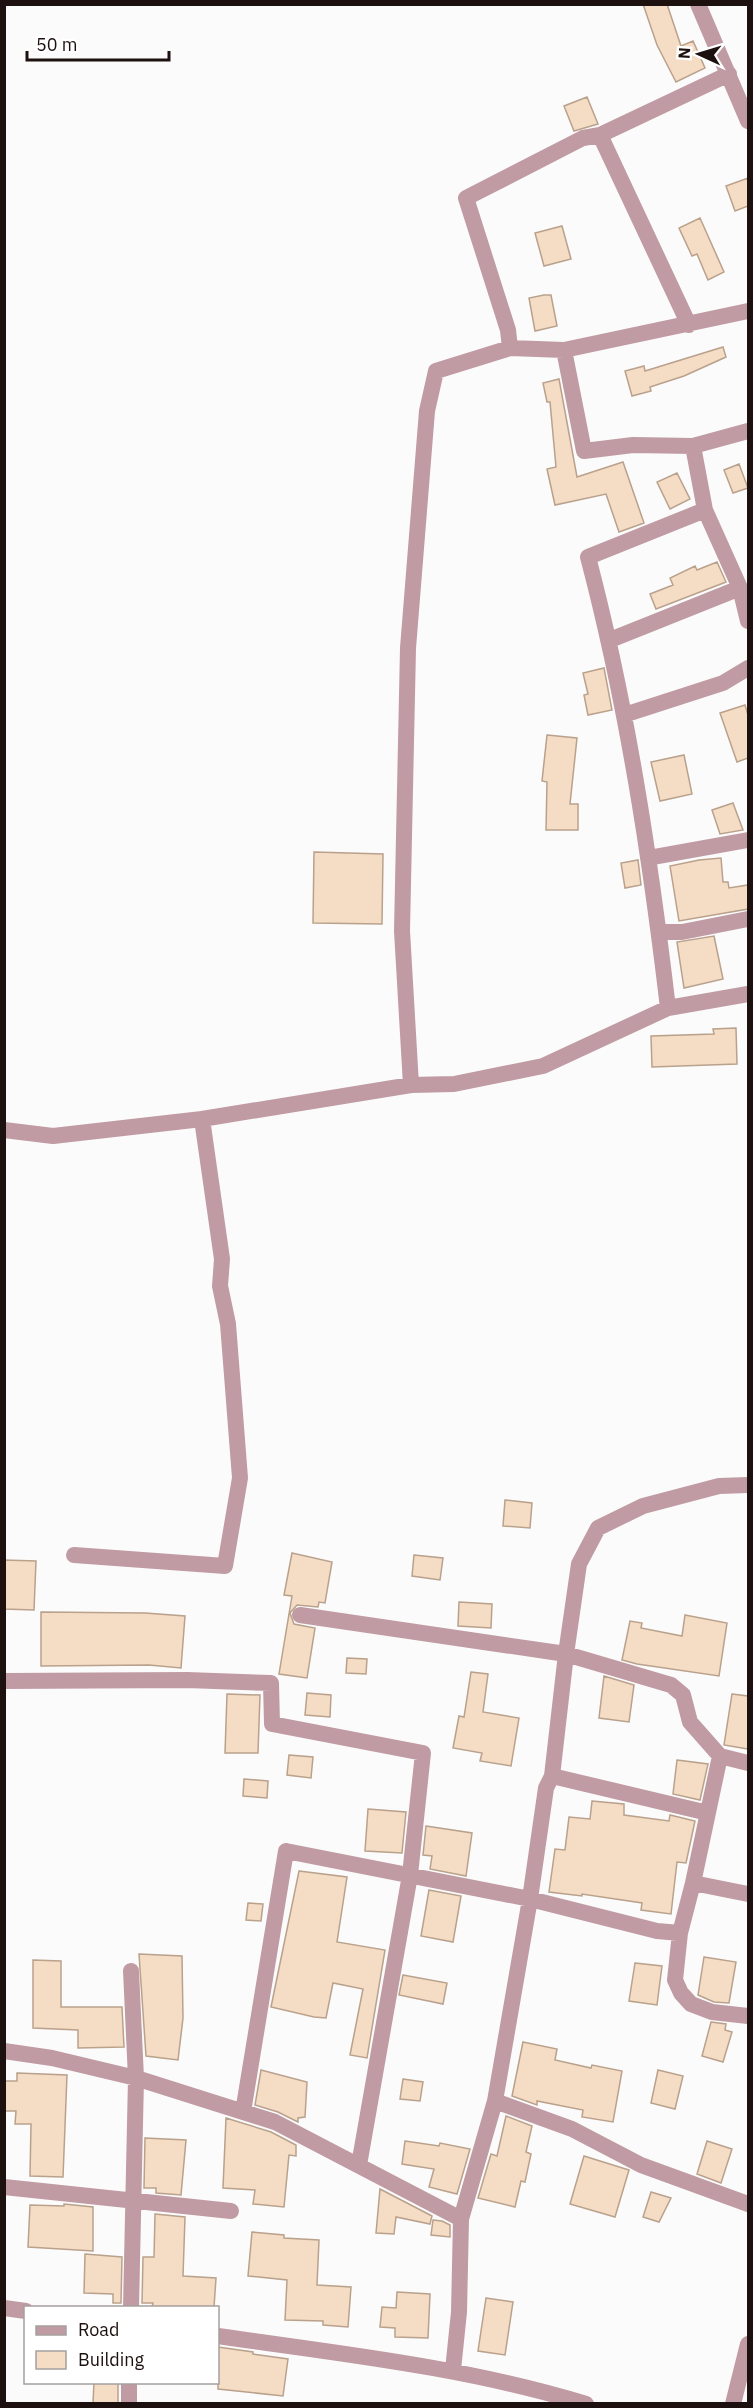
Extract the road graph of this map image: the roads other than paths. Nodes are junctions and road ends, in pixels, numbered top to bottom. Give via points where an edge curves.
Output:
1 (698, 4) edge
2 (729, 74) junction
3 (748, 122) edge
4 (600, 135) junction
5 (748, 311) edge
6 (688, 325) junction
7 (510, 348) junction
8 (564, 350) junction
9 (748, 431) edge
10 (693, 446) junction
11 (705, 510) junction
12 (740, 588) junction
13 (748, 621) edge
14 (610, 640) junction
15 (748, 668) edge
16 (624, 715) junction
17 (748, 840) edge
18 (648, 858) junction
19 (748, 919) edge
20 (659, 932) junction
21 (748, 994) edge
22 (668, 1008) junction
23 (411, 1085) junction
24 (202, 1119) junction
25 (4, 1130) edge
26 (748, 1485) edge
27 (74, 1555) dead end
28 (300, 1615) dead end
29 (566, 1654) junction
30 (4, 1681) edge
31 (720, 1756) junction
32 (748, 1763) edge
33 (552, 1776) junction
34 (708, 1813) junction
35 (410, 1875) junction
36 (693, 1883) junction
37 (748, 1894) edge
38 (530, 1899) junction
39 (680, 1933) junction
40 (131, 1971) dead end
41 (748, 2016) edge
42 (4, 2051) edge
43 (136, 2079) junction
44 (495, 2101) junction
45 (243, 2112) junction
46 (359, 2165) junction
47 (4, 2187) edge
48 (133, 2199) junction
49 (748, 2204) edge
50 (231, 2211) dead end
51 (461, 2218) junction
52 (131, 2306) edge
53 (4, 2308) edge
54 (24, 2311) edge
55 (219, 2336) edge
56 (748, 2344) edge
57 (453, 2370) junction
58 (129, 2384) edge
59 (129, 2403) edge
60 (586, 2403) edge
61 (733, 2403) edge

1 - 2 street
2 - 3 street
2 - 4 street
4 - 6 street
4 - 7 street via 584,138 466,198 508,330
5 - 6 street
6 - 8 street
7 - 8 street
7 - 23 street via 436,371 427,411 408,671 402,931
8 - 10 street via 584,451 633,445
9 - 10 street
10 - 11 street
11 - 12 street
11 - 14 street via 588,558
12 - 13 street
12 - 14 street
14 - 16 street
15 - 16 street via 723,683
16 - 18 street
17 - 18 street
18 - 20 street
19 - 20 street via 682,932
20 - 22 street
21 - 22 street
22 - 23 street via 543,1066 454,1084
23 - 24 street
24 - 25 street via 53,1136
24 - 27 street via 222,1258 220,1286 228,1324 240,1478 225,1566
26 - 29 street via 719,1486 643,1506 598,1528 579,1564
28 - 29 street
29 - 31 street via 671,1684 683,1695 690,1722
29 - 33 street
30 - 35 street via 270,1683 272,1724 423,1754
31 - 32 street
31 - 34 street
33 - 34 street
33 - 38 street via 546,1788
34 - 36 street
35 - 38 street
35 - 45 street via 286,1851
35 - 46 street
36 - 37 street
36 - 39 street
38 - 39 street via 657,1931
38 - 44 street
39 - 41 street via 675,1980 681,1993 691,2004 712,2012
40 - 43 street
42 - 43 street via 52,2058
43 - 45 street
43 - 48 street
44 - 49 street via 572,2129 641,2165
44 - 51 street
45 - 46 street via 275,2122
46 - 51 street
47 - 48 street
48 - 50 street
48 - 52 street
51 - 57 street
53 - 54 street
55 - 57 street
56 - 61 street
57 - 60 street
58 - 59 street

